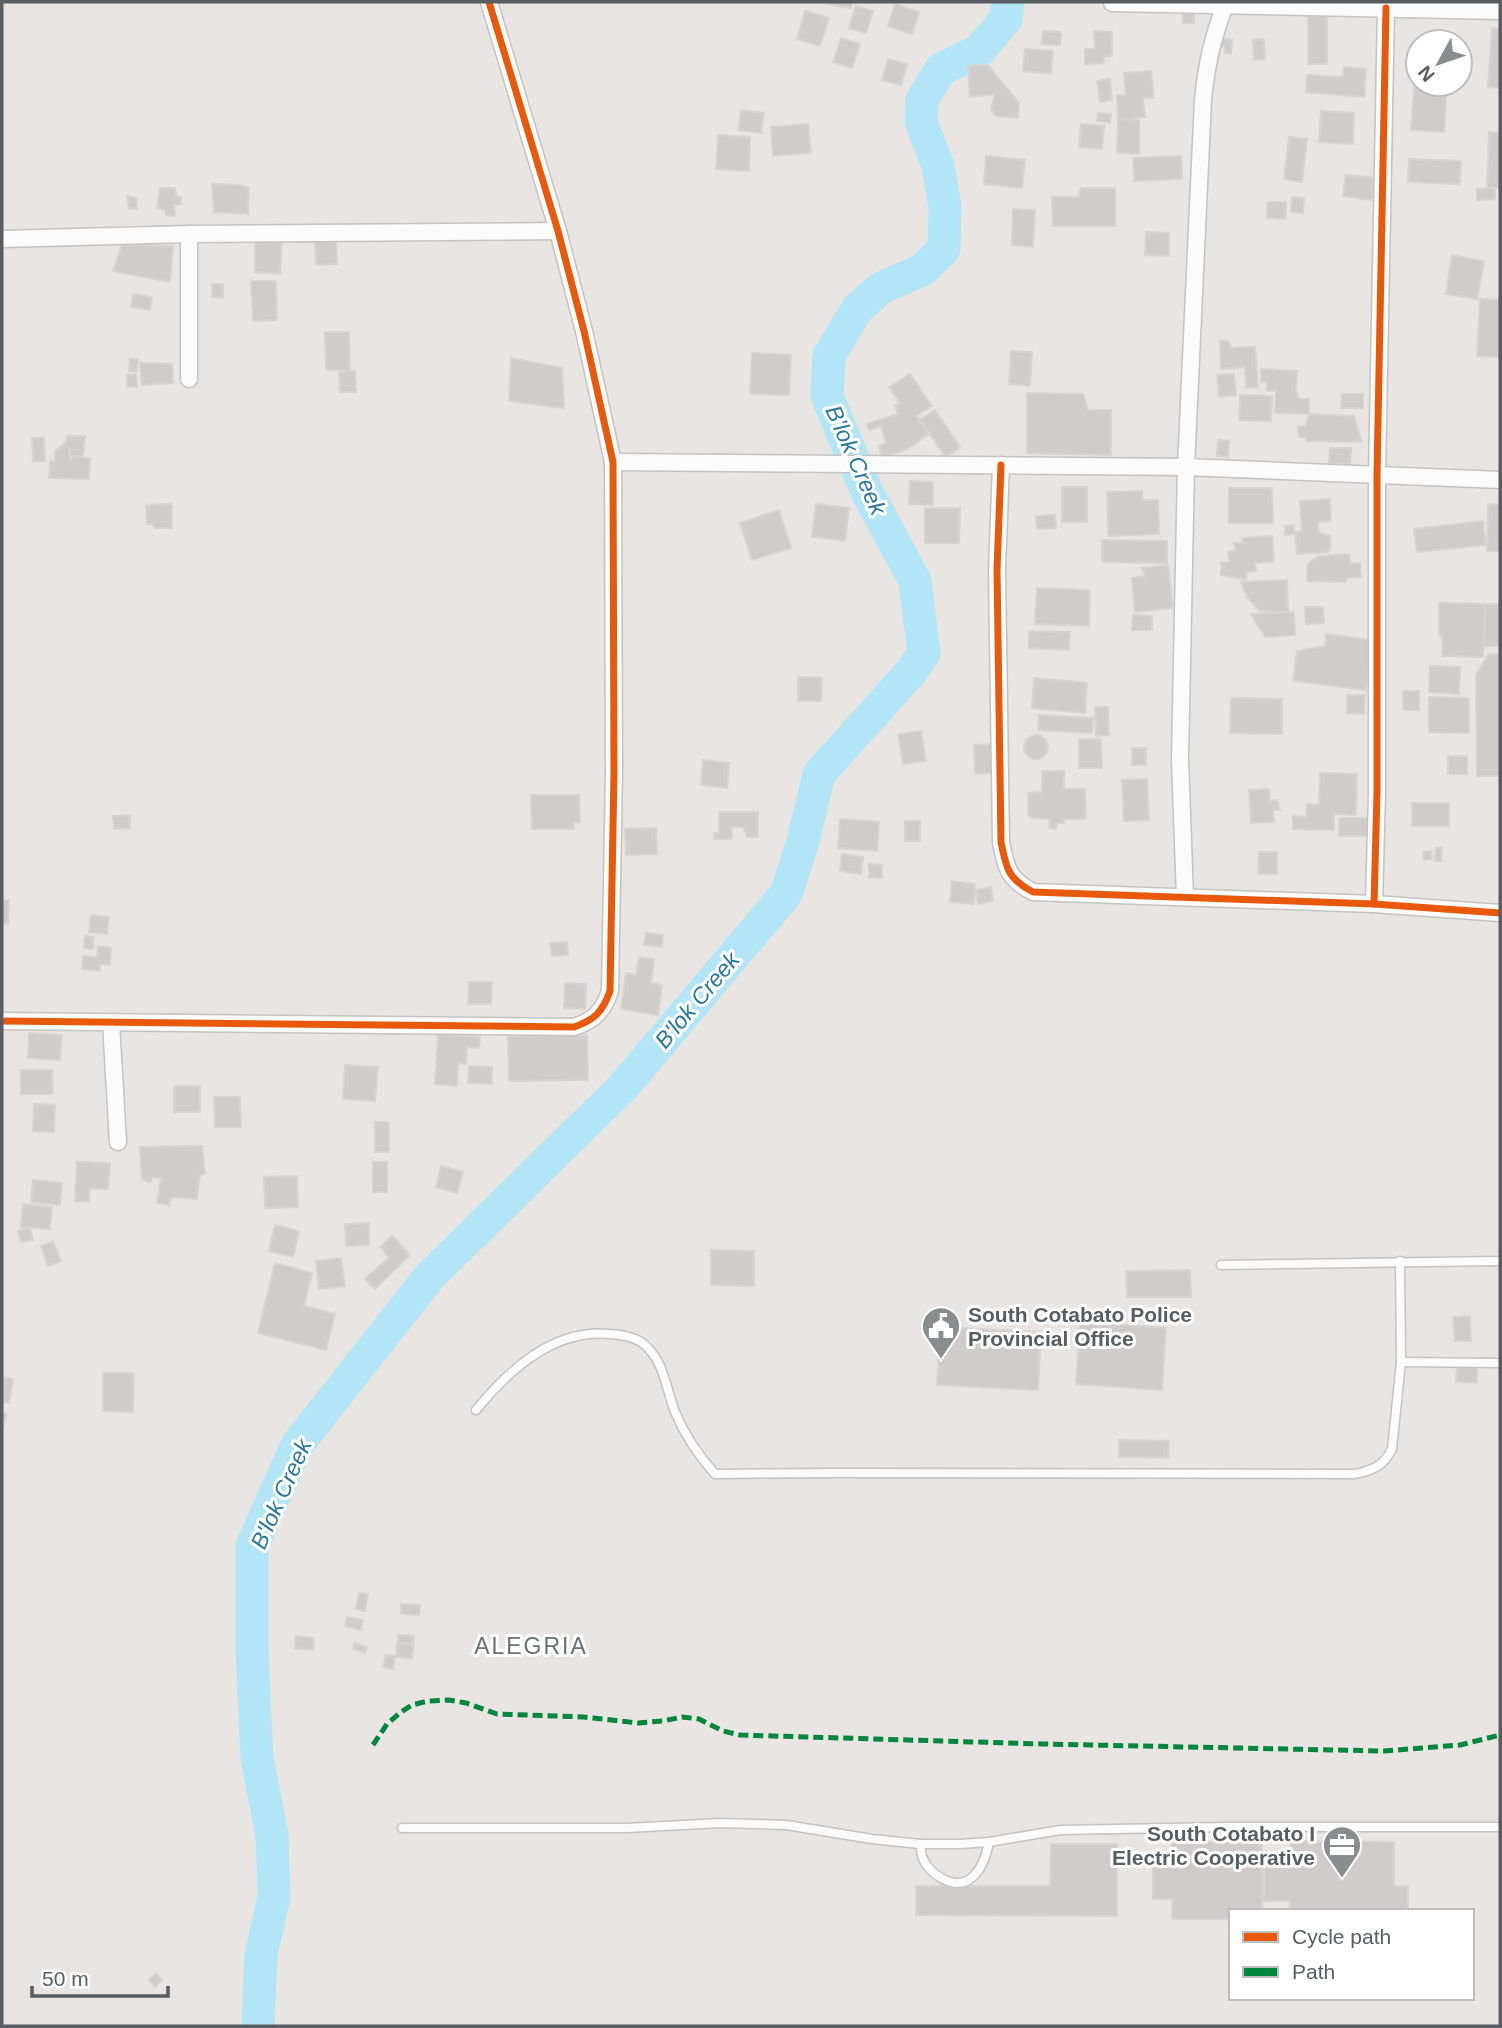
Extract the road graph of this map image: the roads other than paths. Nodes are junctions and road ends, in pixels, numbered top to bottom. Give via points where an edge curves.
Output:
1 (489, 2) edge
2 (1112, 3) edge
3 (1225, 4) edge
4 (1386, 8) junction
5 (1500, 11) edge
6 (558, 231) junction
7 (189, 234) junction
8 (2, 239) edge
9 (189, 379) dead end
10 (613, 462) junction
11 (1001, 465) junction
12 (1186, 467) junction
13 (1377, 475) junction
14 (1500, 480) edge
15 (1185, 897) junction
16 (1374, 904) junction
17 (1500, 913) edge
18 (2, 1021) edge
19 (111, 1023) junction
20 (118, 1142) dead end
21 (1400, 1261) junction
22 (1500, 1261) edge
23 (1221, 1265) dead end
24 (1401, 1362) junction
25 (1500, 1363) edge
26 (476, 1410) dead end
27 (1500, 1827) edge
28 (401, 1828) dead end
29 (989, 1842) junction
30 (920, 1844) junction

1 - 6 street
2 - 3 street
3 - 4 street
3 - 12 street via 1210,48 1203,99
4 - 5 street
4 - 13 street
6 - 7 street
6 - 10 street
7 - 8 street
7 - 9 street
10 - 11 street
10 - 19 street via 610,991 599,1015 574,1027
11 - 12 street
11 - 15 street via 997,611 1001,842 1006,867 1014,880 1033,892
12 - 13 street
12 - 15 street via 1180,759
13 - 14 street
13 - 16 street
15 - 16 street
16 - 17 street
18 - 19 street
19 - 20 street
21 - 22 lane
21 - 23 lane
21 - 24 lane
24 - 25 lane
24 - 26 lane via 1392,1449 1380,1465 1354,1474 715,1474 676,1414 649,1349 636,1338 600,1333 576,1335 525,1360
27 - 29 lane via 1060,1830
28 - 30 lane via 733,1823 786,1825
29 - 30 lane
29 - 30 lane via 985,1861 975,1873 966,1881 953,1883 927,1867

